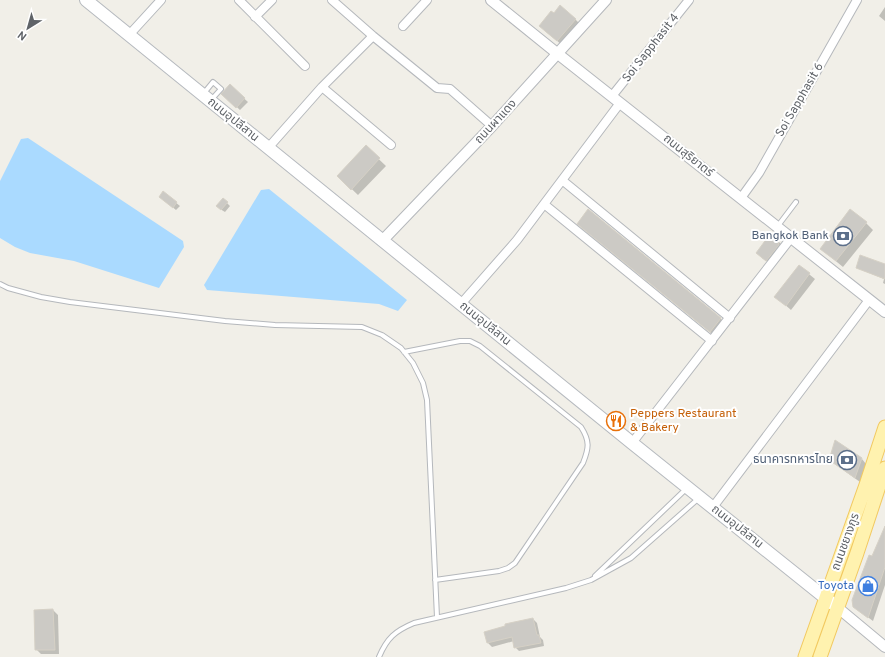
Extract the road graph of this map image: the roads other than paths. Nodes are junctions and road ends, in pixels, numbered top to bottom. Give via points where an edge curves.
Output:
1 (86, 0) edge
2 (161, 0) edge
3 (239, 0) edge
4 (272, 0) edge
5 (332, 0) edge
6 (427, 0) edge
7 (491, 0) edge
8 (606, 0) edge
9 (689, 0) edge
10 (857, 0) edge
11 (255, 17) junction
12 (403, 26) dead end
13 (129, 35) junction
14 (373, 36) junction
15 (558, 54) junction
16 (305, 66) dead end
17 (322, 87) junction
18 (616, 100) junction
19 (492, 126) junction
20 (391, 145) dead end
21 (268, 148) junction
22 (562, 180) junction
23 (741, 198) junction
24 (796, 202) dead end
25 (544, 204) junction
26 (777, 227) junction
27 (791, 238) junction
28 (382, 241) junction
29 (0, 284) edge
30 (869, 300) junction
31 (460, 304) junction
32 (885, 312) edge
33 (730, 318) junction
34 (712, 341) junction
35 (404, 352) junction
36 (885, 427) edge
37 (632, 444) junction
38 (885, 468) edge
39 (872, 486) junction
40 (688, 488) junction
41 (700, 498) junction
42 (713, 508) junction
43 (435, 580) junction
44 (591, 580) junction
45 (825, 598) junction
46 (837, 607) junction
47 (436, 617) junction
48 (885, 647) edge
49 (379, 657) edge
50 (805, 657) edge
51 (820, 657) edge

1 - 13 main road, ถนนอุปลีสาน
2 - 13 street
3 - 11 street
4 - 11 street
5 - 14 street
6 - 12 street
7 - 15 street, ถนนสุริยาตร์
8 - 15 street, ถนนผาแดง
9 - 18 street, Soi Sapphasit 4
10 - 23 street, Soi Sapphasit 6 via 759,173
11 - 16 street
13 - 21 main road, ถนนอุปลีสาน
14 - 17 street
14 - 19 street via 437,88 450,89
15 - 18 street, ถนนสุริยาตร์
15 - 19 street, ถนนผาแดง
17 - 20 street
17 - 21 street
18 - 22 street, Soi Sapphasit 4
18 - 23 street, ถนนสุริยาตร์
19 - 28 street, ถนนผาแดง
21 - 28 main road, ถนนอุปลีสาน
22 - 25 street, Soi Sapphasit 4
22 - 33 street
23 - 26 street, ถนนสุริยาตร์
24 - 26 lane
25 - 31 street, Soi Sapphasit 4 via 517,240
25 - 34 street
26 - 27 street, ถนนสุริยาตร์
27 - 30 street, ถนนสุริยาตร์
27 - 33 street
28 - 31 main road, ถนนอุปลีสาน
29 - 35 lane via 41,297 70,302 225,321 362,327 382,335
30 - 32 street, ถนนสุริยาตร์
30 - 42 street
31 - 37 main road, ถนนอุปลีสาน
33 - 34 street
34 - 37 street
35 - 43 lane via 417,369 427,400
35 - 43 lane via 470,341 480,346 580,427 588,444 583,463 515,563 499,571
36 - 39 main road, ถนนชยางกูร
37 - 40 main road, ถนนอุปลีสาน
38 - 39 main road, ถนนชยางกูร
39 - 45 main road, ถนนชยางกูร
39 - 46 main road, ถนนชยางกูร via 857,553
40 - 41 main road, ถนนอุปลีสาน
40 - 44 lane
41 - 42 main road, ถนนอุปลีสาน
41 - 44 lane via 631,558
42 - 45 main road, ถนนอุปลีสาน
43 - 47 lane
44 - 47 lane
45 - 46 main road, ถนนอุปลีสาน
45 - 50 main road, ถนนชยางกูร
46 - 48 street, ถนนอุปลีสาน
46 - 51 main road, ถนนชยางกูร
47 - 49 lane via 400,628 391,636

